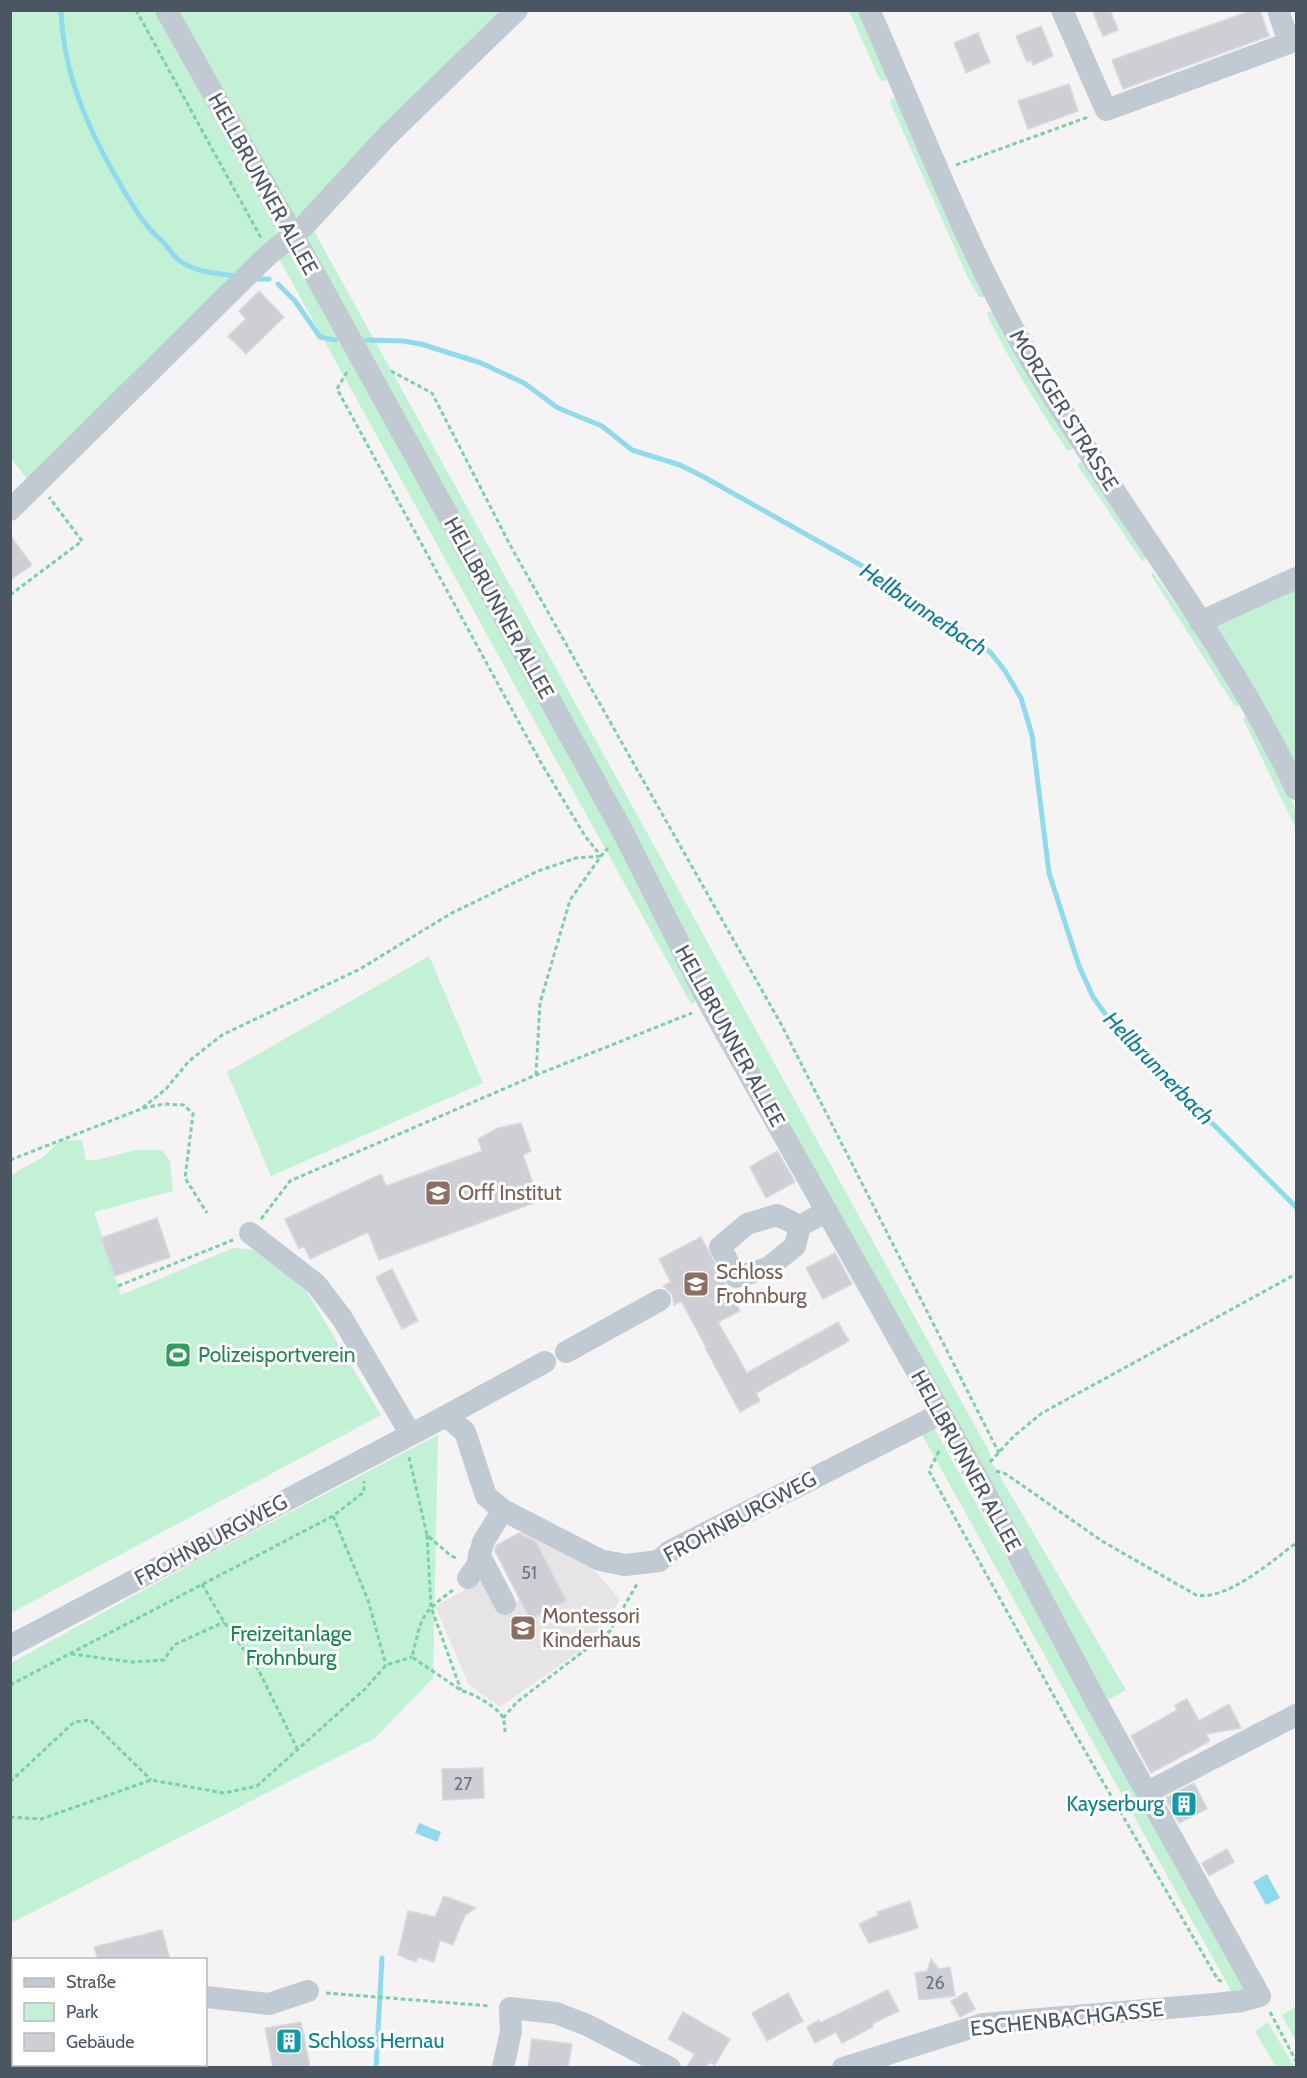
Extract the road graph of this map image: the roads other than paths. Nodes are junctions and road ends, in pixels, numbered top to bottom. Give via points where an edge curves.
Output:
1 (165, 10) edge
2 (517, 10) edge
3 (869, 10) edge
4 (1062, 10) edge
5 (1278, 10) edge
6 (286, 240) junction
7 (10, 510) edge
8 (1296, 578) edge
9 (1200, 622) junction
10 (1296, 789) edge
11 (827, 1211) junction
12 (800, 1226) dead end
13 (250, 1233) road end
14 (660, 1300) dead end
15 (446, 1416) junction
16 (945, 1422) junction
17 (406, 1436) junction
18 (503, 1510) junction
19 (505, 1604) dead end
20 (10, 1646) edge
21 (1296, 1715) edge
22 (1148, 1792) junction
23 (308, 1991) road end
24 (1260, 1996) joint
25 (207, 1997) edge
26 (503, 2067) edge
27 (670, 2067) edge
28 (843, 2067) edge

1 - 6 street, HELLBRUNNER ALLEE
2 - 6 street
3 - 9 street, MORZGER STRASSE via 969,239 1025,350
4 - 5 street via 1106,110 1289,43
6 - 7 street
6 - 11 street, HELLBRUNNER ALLEE via 358,352 623,832 710,1005
8 - 9 street
9 - 10 street, MORZGER STRASSE via 1251,702
11 - 12 street
11 - 16 street, HELLBRUNNER ALLEE
13 - 17 street via 315,1284 342,1318
14 - 15 street via 566,1352 561,1368 552,1368 545,1362
15 - 17 street, FROHNBURGWEG
15 - 18 street, FROHNBURGWEG via 465,1432 486,1496
16 - 18 street, FROHNBURGWEG via 670,1551 659,1561 624,1565 600,1560
16 - 22 street, HELLBRUNNER ALLEE
17 - 20 street, FROHNBURGWEG
18 - 19 street via 483,1542 475,1566
21 - 22 street
22 - 24 street, HELLBRUNNER ALLEE
23 - 25 street via 268,2004
24 - 28 street, ESCHENBACHGASSE via 1215,2004 991,2022
26 - 27 street via 511,2031 510,2007 556,2013

